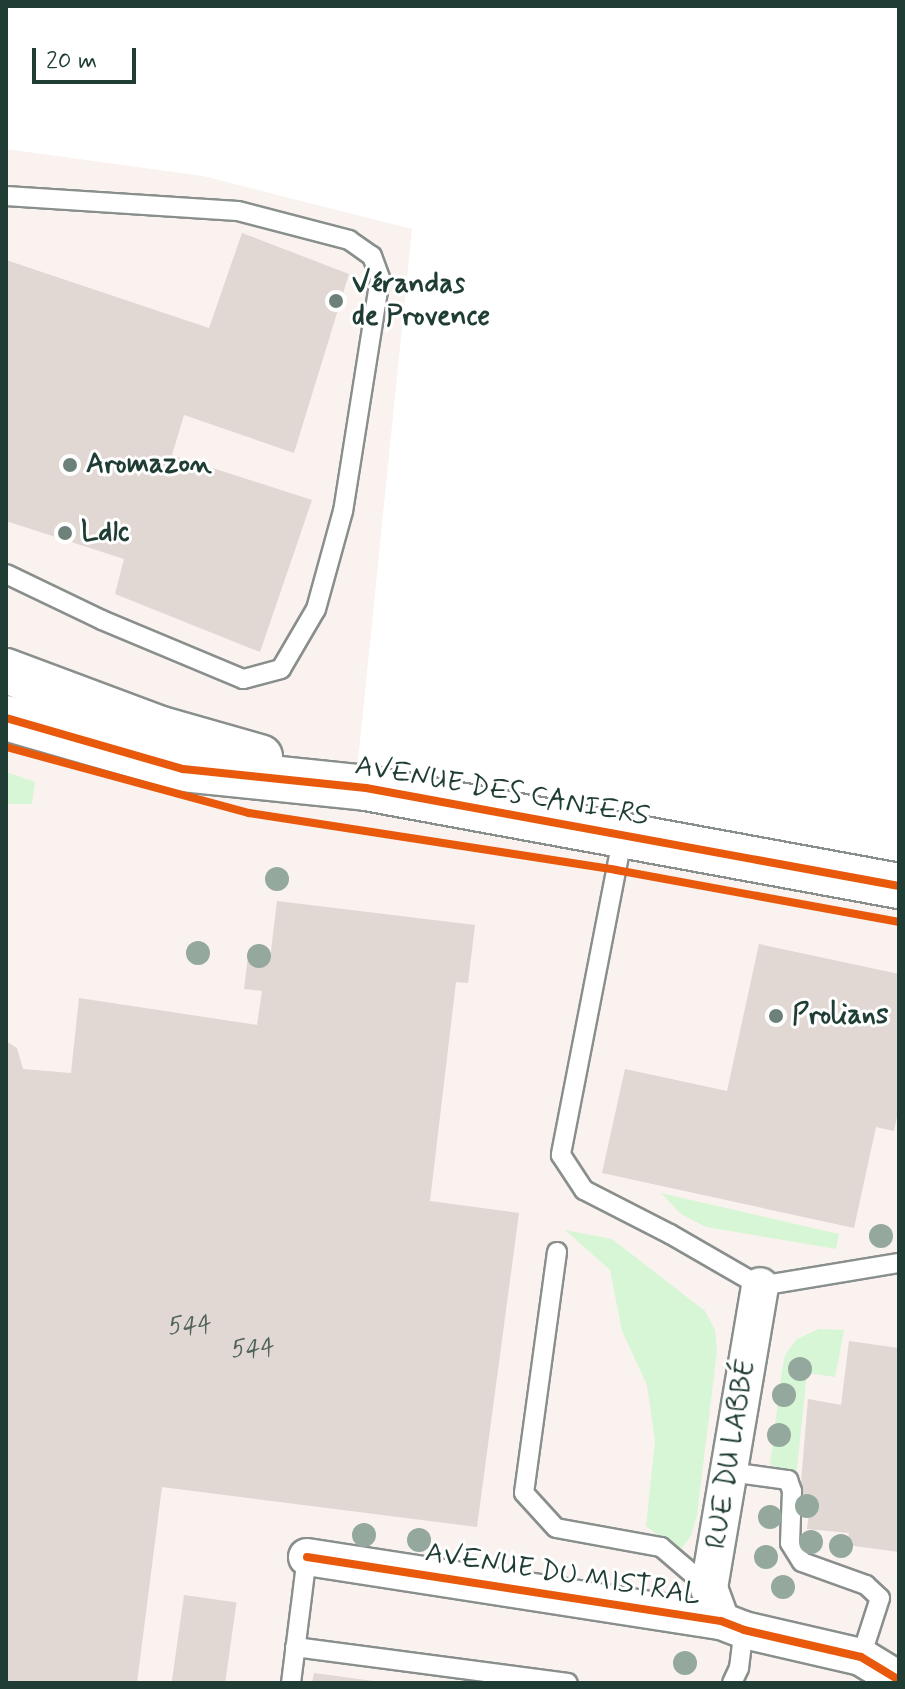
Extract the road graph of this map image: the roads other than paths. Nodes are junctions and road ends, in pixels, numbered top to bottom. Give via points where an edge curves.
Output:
1 (6, 196) edge
2 (6, 574) edge
3 (6, 671) edge
4 (6, 718) edge
5 (366, 788) junction
6 (623, 835) junction
7 (899, 886) edge
8 (557, 1252) dead end
9 (899, 1263) edge
10 (760, 1286) junction
11 (730, 1472) junction
12 (307, 1557) joint
13 (725, 1613) junction
14 (295, 1647) junction
15 (861, 1657) junction
16 (899, 1680) edge
17 (291, 1683) edge
18 (568, 1683) edge
19 (732, 1683) edge

1 - 2 lane via 238,211 349,240 372,256 380,278 343,511 316,609 281,669 243,679
3 - 5 street, AVENUE DES CANIERS via 161,729
4 - 5 street, AVENUE DES CANIERS via 183,769
5 - 6 street, AVENUE DES CANIERS
6 - 7 street, AVENUE DES CANIERS
6 - 10 lane via 561,1155 584,1190
8 - 13 lane via 524,1493 556,1528 661,1547
9 - 10 lane
10 - 11 street, RUE DU LABBÉ
11 - 13 street, RUE DU LABBÉ
11 - 15 lane via 788,1480 790,1543 802,1562 866,1585 880,1598
12 - 13 street, AVENUE DU MISTRAL
12 - 14 lane
13 - 15 street, AVENUE DU MISTRAL
13 - 19 lane via 739,1668
14 - 17 lane
14 - 18 lane
15 - 16 street, AVENUE DU MISTRAL

